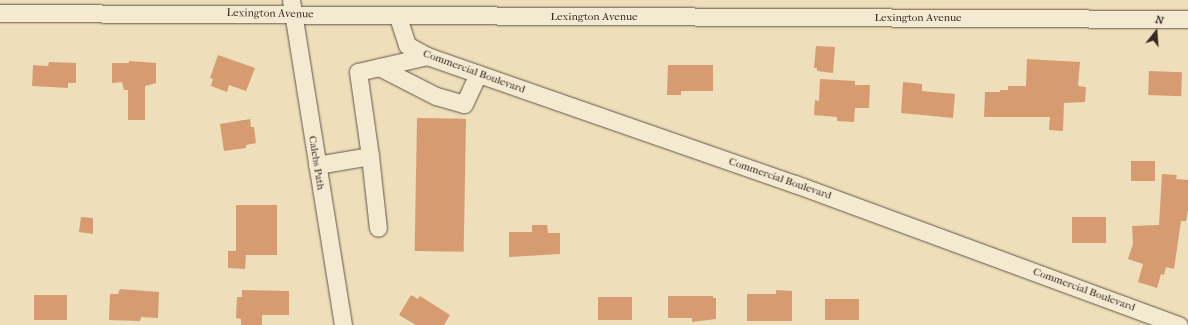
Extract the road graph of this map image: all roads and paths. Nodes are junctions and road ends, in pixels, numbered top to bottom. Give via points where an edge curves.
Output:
1 (146, 6) edge
2 (292, 7) edge
3 (339, 8) edge
4 (0, 13) edge
5 (398, 17) junction
6 (1188, 19) edge
7 (427, 56) junction
8 (379, 67) junction
9 (478, 74) junction
10 (370, 156) junction
11 (317, 165) junction
12 (378, 228) dead end
13 (343, 325) edge
14 (1180, 325) edge

1 - 2 street, Lexington Avenue
1 - 4 street, Lexington Avenue
2 - 3 street, Lexington Avenue
2 - 11 street, Calebs Path
3 - 5 street, Lexington Avenue
5 - 6 street, Lexington Avenue
5 - 7 street, Commercial Boulevard via 407,45
7 - 8 street
7 - 9 street, Commercial Boulevard
8 - 9 street via 436,96 464,104
8 - 10 street via 358,72
9 - 14 street, Commercial Boulevard via 795,184
10 - 11 street
10 - 12 street
11 - 13 street, Calebs Path

